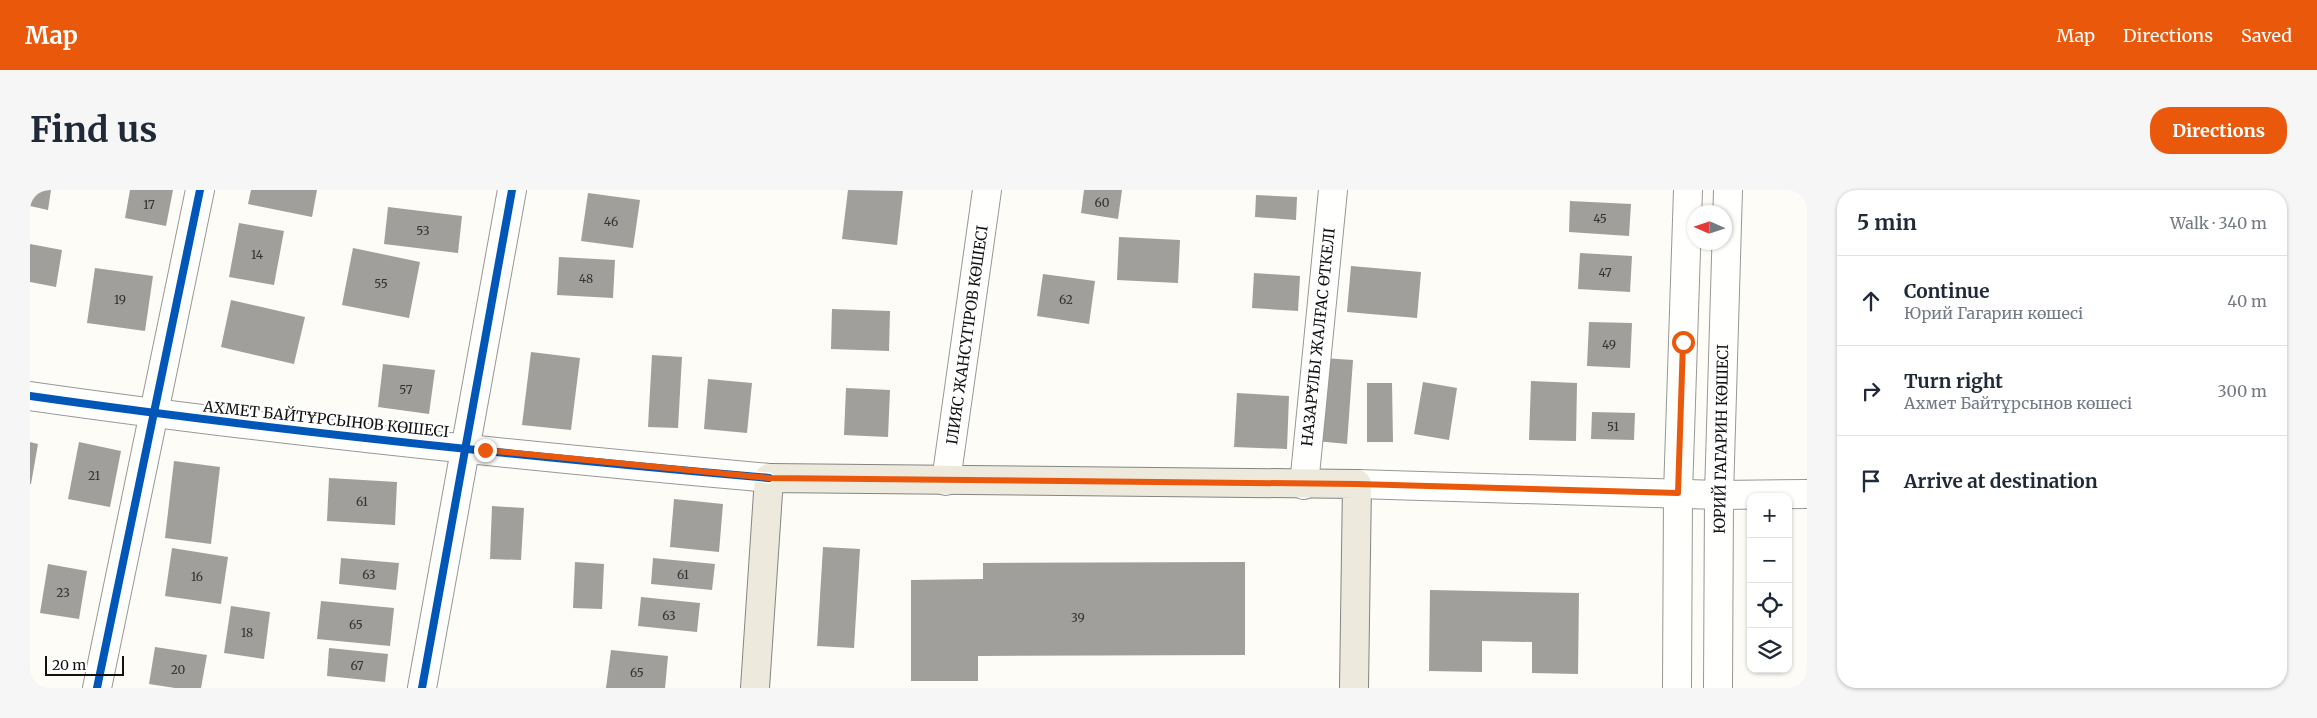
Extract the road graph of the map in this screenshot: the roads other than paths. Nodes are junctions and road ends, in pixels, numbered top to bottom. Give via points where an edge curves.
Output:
1 (200, 190) edge
2 (512, 190) edge
3 (987, 190) edge
4 (1333, 190) edge
5 (1688, 190) edge
6 (1728, 190) edge
7 (30, 396) edge
8 (152, 413) junction
9 (465, 448) junction
10 (769, 478) junction
11 (946, 481) junction
12 (1357, 484) junction
13 (1304, 485) junction
14 (1678, 493) junction
15 (1807, 494) edge
16 (1718, 495) junction
17 (97, 688) edge
18 (422, 688) edge
19 (755, 688) edge
20 (1354, 688) edge
21 (1677, 688) edge
22 (1718, 688) edge

1 - 8 street
2 - 9 street
3 - 11 street, ІЛИЯС ЖАНСҮГІРОВ КӨШЕСІ
4 - 13 street, НАЗАРҰЛЫ ЖАЛҒАС ӨТКЕЛІ
5 - 14 street
6 - 16 street, ЮРИЙ ГАГАРИН КӨШЕСІ
7 - 8 street, АХМЕТ БАЙТҰРСЫНОВ КӨШЕСІ
8 - 9 street, АХМЕТ БАЙТҰРСЫНОВ КӨШЕСІ
8 - 17 street
9 - 10 street, АХМЕТ БАЙТҰРСЫНОВ КӨШЕСІ
9 - 18 street
10 - 11 main road, АХМЕТ БАЙТҰРСЫНОВ КӨШЕСІ
10 - 19 main road
11 - 13 main road, АХМЕТ БАЙТҰРСЫНОВ КӨШЕСІ
12 - 13 main road, АХМЕТ БАЙТҰРСЫНОВ КӨШЕСІ
12 - 14 street, АХМЕТ БАЙТҰРСЫНОВ КӨШЕСІ
12 - 20 main road
14 - 16 street, АХМЕТ БАЙТҰРСЫНОВ КӨШЕСІ
14 - 21 street
15 - 16 street, АХМЕТ БАЙТҰРСЫНОВ КӨШЕСІ
16 - 22 street, ЮРИЙ ГАГАРИН КӨШЕСІ

